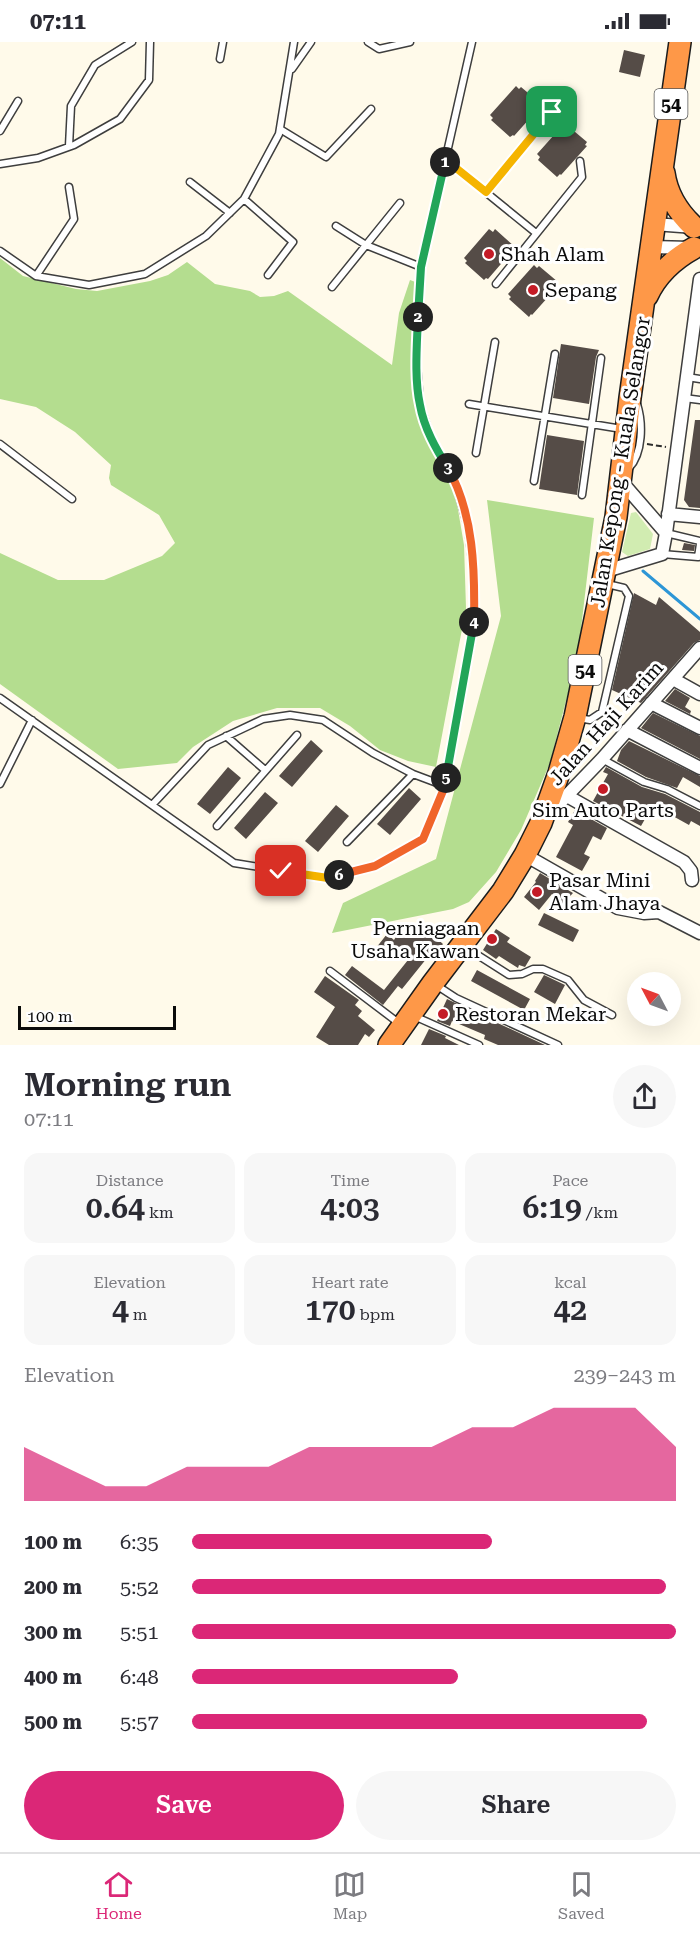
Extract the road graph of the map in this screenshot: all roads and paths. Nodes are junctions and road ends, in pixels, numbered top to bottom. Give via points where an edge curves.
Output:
1 (132, 42) edge
2 (150, 42) edge
3 (223, 42) edge
4 (294, 42) edge
5 (311, 42) edge
6 (368, 42) edge
7 (410, 42) edge
8 (472, 42) edge
9 (680, 42) edge
10 (220, 59) dead end
11 (290, 72) junction
12 (18, 101) dead end
13 (371, 109) dead end
14 (552, 112) dead end
15 (280, 129) junction
16 (0, 131) edge
17 (69, 146) junction
18 (446, 160) junction
19 (580, 161) dead end
20 (0, 164) edge
21 (663, 166) junction
22 (190, 182) dead end
23 (69, 188) dead end
24 (486, 192) junction
25 (244, 199) junction
26 (400, 203) dead end
27 (230, 213) junction
28 (654, 224) junction
29 (336, 226) dead end
30 (536, 233) junction
31 (697, 237) edge
32 (366, 245) junction
33 (651, 247) junction
34 (0, 251) edge
35 (421, 267) junction
36 (268, 275) dead end
37 (36, 276) junction
38 (700, 279) edge
39 (496, 284) dead end
40 (332, 286) dead end
41 (698, 301) edge
42 (643, 306) junction
43 (495, 342) dead end
44 (555, 354) dead end
45 (601, 358) dead end
46 (686, 377) junction
47 (700, 379) edge
48 (683, 398) junction
49 (700, 400) edge
50 (469, 404) dead end
51 (484, 406) junction
52 (545, 416) junction
53 (592, 424) junction
54 (632, 436) junction
55 (0, 444) edge
56 (677, 448) junction
57 (476, 453) dead end
58 (620, 479) junction
59 (534, 481) dead end
60 (582, 495) dead end
61 (72, 500) dead end
62 (668, 514) junction
63 (700, 517) edge
64 (666, 533) junction
65 (700, 542) edge
66 (662, 554) junction
67 (605, 577) junction
68 (700, 648) edge
69 (673, 679) junction
70 (700, 694) edge
71 (0, 698) edge
72 (651, 703) junction
73 (32, 720) junction
74 (700, 728) edge
75 (627, 729) junction
76 (297, 735) dead end
77 (226, 736) junction
78 (602, 759) junction
79 (700, 768) edge
80 (265, 770) junction
81 (413, 774) junction
82 (0, 784) edge
83 (445, 786) junction
84 (567, 796) junction
85 (152, 805) junction
86 (700, 806) edge
87 (541, 823) junction
88 (217, 825) dead end
89 (347, 842) dead end
90 (525, 855) junction
91 (692, 880) dead end
92 (700, 933) edge
93 (462, 946) junction
94 (330, 971) dead end
95 (433, 983) junction
96 (612, 1015) dead end
97 (407, 1020) junction
98 (389, 1045) edge
99 (479, 1045) edge
100 (558, 1045) edge

1 - 17 lane via 95,65 71,105
2 - 17 lane via 149,80 120,119
3 - 10 lane
4 - 11 lane
5 - 11 lane
6 - 7 lane via 378,50
8 - 18 lane
9 - 21 highway, Jalan Kepong - Kuala Selangor / 54
11 - 15 lane
12 - 16 lane
13 - 15 lane via 326,157
14 - 24 lane
15 - 25 lane
17 - 20 lane via 38,158
18 - 24 lane
18 - 35 lane
19 - 30 lane via 582,177
21 - 28 highway, Jalan Kepong - Kuala Selangor / 54
21 - 31 highway via 672,200
22 - 27 lane
23 - 37 lane via 74,219
24 - 30 lane
25 - 27 lane
25 - 36 lane via 293,242
26 - 32 lane
27 - 37 lane via 206,236 145,274 89,285
28 - 31 street
28 - 33 highway, Jalan Kepong - Kuala Selangor / 54
29 - 32 lane
30 - 39 lane
31 - 33 street
31 - 42 highway via 663,272
32 - 35 lane
32 - 40 lane
33 - 42 highway, Jalan Kepong - Kuala Selangor / 54
34 - 37 lane
35 - 83 lane via 416,351 420,405 432,441 456,482 468,527 474,576 474,627
38 - 41 street
41 - 46 street
42 - 54 highway, Jalan Kepong - Kuala Selangor / 54 via 630,398
43 - 51 lane
44 - 52 lane
45 - 53 lane
46 - 47 lane
46 - 48 street
48 - 49 lane
48 - 56 street
50 - 51 lane
51 - 52 lane
51 - 57 lane
52 - 53 lane
52 - 59 lane
53 - 54 lane
53 - 60 lane
54 - 56 path
54 - 58 highway, Jalan Kepong - Kuala Selangor / 54
55 - 61 lane
56 - 62 street
58 - 64 street
58 - 67 highway, Jalan Kepong - Kuala Selangor / 54
62 - 63 street
62 - 64 street
64 - 65 lane
64 - 66 street
65 - 66 lane via 698,557
66 - 67 street
67 - 87 highway, Jalan Kepong - Kuala Selangor / 54 via 574,717
68 - 69 street, Jalan Haji Karim
69 - 70 street
69 - 72 street, Jalan Haji Karim
71 - 73 lane
72 - 74 street
72 - 75 street, Jalan Haji Karim
73 - 82 lane
73 - 85 lane
75 - 78 street, Jalan Haji Karim
75 - 79 street
76 - 80 lane
77 - 80 lane
77 - 81 lane via 263,719 290,715 323,720
77 - 85 lane via 208,745
78 - 84 street, Jalan Haji Karim
78 - 86 lane
80 - 88 lane
81 - 83 lane
81 - 89 lane
83 - 85 lane via 423,839 375,866 328,878 234,863
84 - 87 street, Jalan Haji Karim
84 - 91 street via 684,862
87 - 90 highway, Jalan Kepong - Kuala Selangor / 54
90 - 92 street via 618,908 659,912
90 - 93 highway, Jalan Kepong - Kuala Selangor / 54
93 - 95 highway, Jalan Kepong - Kuala Selangor / 54
93 - 96 lane via 509,975 533,969 551,972 568,980 584,1000
94 - 97 lane
95 - 97 highway, Jalan Kepong - Kuala Selangor / 54
95 - 100 lane via 456,998
97 - 98 highway, Jalan Kepong - Kuala Selangor / 54
97 - 99 lane

